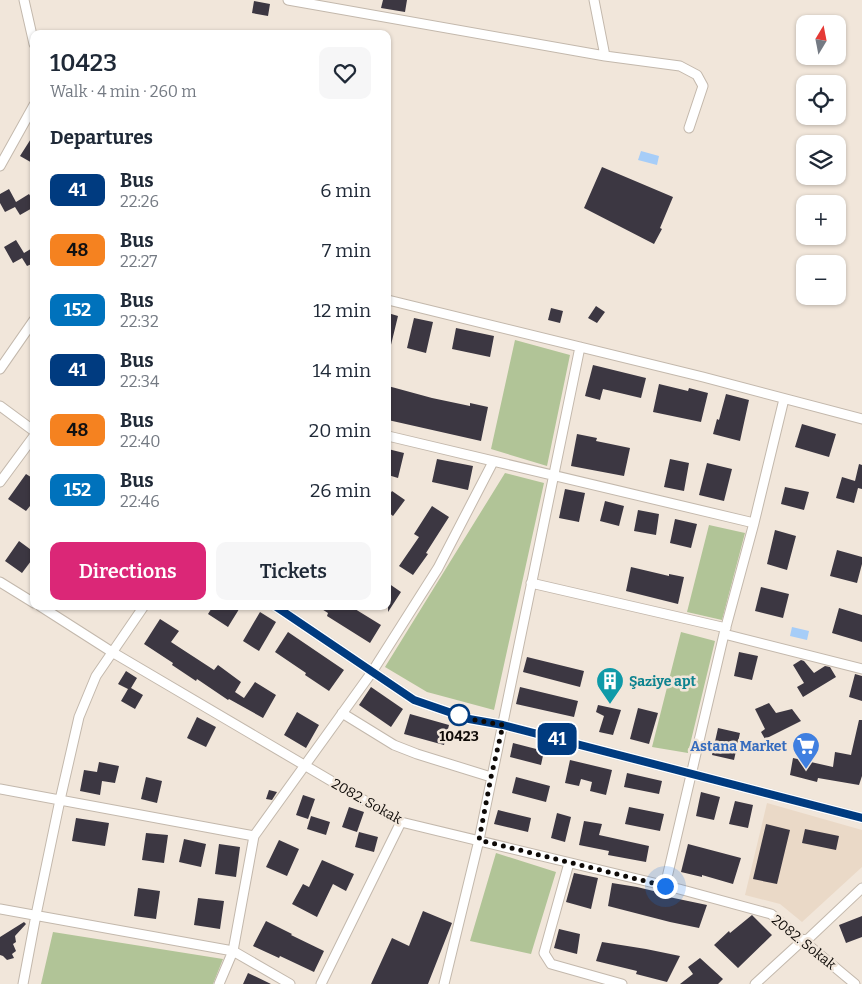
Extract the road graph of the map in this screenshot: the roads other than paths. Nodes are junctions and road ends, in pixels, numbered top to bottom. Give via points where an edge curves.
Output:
1 (24, 0) edge
2 (288, 0) edge
3 (594, 0) edge
4 (31, 30) edge
5 (605, 56) junction
6 (30, 112) edge
7 (690, 128) dead end
8 (0, 166) edge
9 (391, 301) edge
10 (30, 326) edge
11 (580, 347) junction
12 (0, 369) edge
13 (784, 399) junction
14 (0, 406) edge
15 (862, 419) edge
16 (30, 428) edge
17 (391, 437) edge
18 (30, 441) edge
19 (493, 462) junction
20 (554, 476) junction
21 (0, 482) edge
22 (754, 523) junction
23 (0, 582) edge
24 (531, 584) junction
25 (30, 601) edge
26 (46, 610) edge
27 (141, 610) edge
28 (287, 610) edge
29 (725, 631) junction
30 (112, 652) junction
31 (862, 669) edge
32 (372, 672) junction
33 (342, 713) junction
34 (503, 725) junction
35 (305, 766) junction
36 (691, 774) junction
37 (491, 777) junction
38 (0, 790) edge
39 (60, 800) junction
40 (862, 818) edge
41 (401, 822) junction
42 (254, 836) junction
43 (479, 840) junction
44 (570, 863) junction
45 (665, 886) junction
46 (862, 888) edge
47 (0, 909) edge
48 (36, 915) junction
49 (803, 940) junction
50 (233, 951) junction
51 (23, 984) edge
52 (219, 984) edge
53 (290, 984) edge
54 (321, 984) edge
55 (444, 984) edge
56 (622, 984) edge
57 (755, 984) edge
58 (855, 984) edge

1 - 4 street
2 - 5 street
3 - 5 street
5 - 7 street via 680,66 697,75 703,86
6 - 8 street
9 - 11 street
10 - 12 street
11 - 13 street
11 - 20 street
13 - 15 street
13 - 22 street
14 - 16 street
17 - 19 street
18 - 21 street
19 - 20 street
19 - 32 street via 438,568
20 - 22 street
20 - 24 street
22 - 29 street
23 - 25 street
24 - 29 street
24 - 34 street
26 - 30 street, 2082. Sokak
27 - 30 street
28 - 32 street
29 - 31 street
29 - 36 street
30 - 35 street, 2082. Sokak
30 - 39 street via 96,676 79,717
32 - 33 street
32 - 34 street via 414,700 469,719
33 - 35 street
33 - 37 street via 394,745
34 - 36 street
34 - 37 street
35 - 41 street, 2082. Sokak
35 - 42 street
36 - 40 street
36 - 45 street
37 - 43 street
38 - 39 street
39 - 42 street
39 - 48 street
41 - 43 street, 2082. Sokak
41 - 54 street
42 - 50 street
43 - 44 street, 2082. Sokak
43 - 55 street
44 - 45 street, 2082. Sokak
44 - 56 street via 544,953 551,964
45 - 49 street, 2082. Sokak via 771,914
46 - 49 street via 808,939
47 - 48 street
48 - 50 street
48 - 51 street
49 - 57 street
49 - 58 street, 2082. Sokak
50 - 52 street
50 - 53 street

